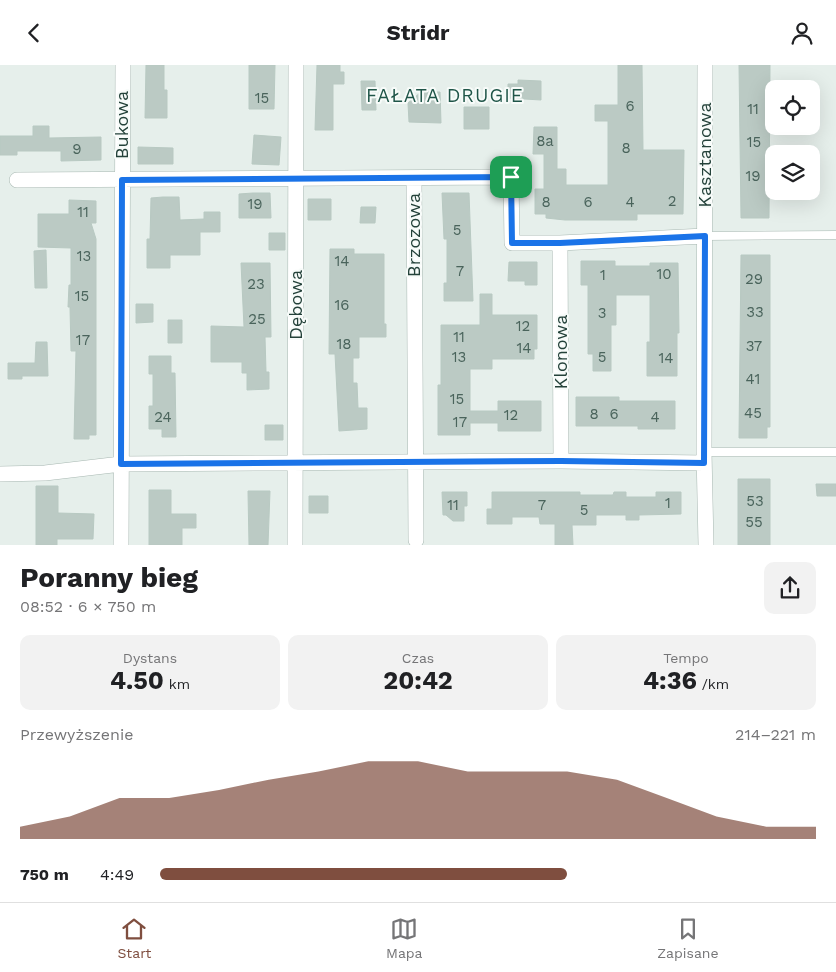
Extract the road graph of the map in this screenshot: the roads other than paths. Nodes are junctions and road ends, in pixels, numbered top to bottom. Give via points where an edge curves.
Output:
1 (123, 65) edge
2 (296, 65) edge
3 (705, 65) edge
4 (296, 178) junction
5 (414, 178) junction
6 (17, 180) dead end
7 (122, 180) junction
8 (836, 235) edge
9 (705, 236) junction
10 (560, 243) junction
11 (836, 452) edge
12 (704, 458) junction
13 (561, 461) junction
14 (296, 463) junction
15 (416, 463) junction
16 (121, 464) junction
17 (0, 474) edge
18 (416, 540) dead end
19 (121, 545) edge
20 (295, 545) edge
21 (706, 545) edge

1 - 7 street, Bukowa
2 - 4 street, Dębowa
3 - 9 street, Kasztanowa
4 - 5 street, Brzozowa
4 - 7 street, Brzozowa
4 - 14 street, Dębowa
5 - 10 street via 511,177 512,243
5 - 15 street, Brzozowa
6 - 7 street, Brzozowa
7 - 16 street, Bukowa
8 - 9 lane
9 - 10 street
9 - 12 street, Kasztanowa
10 - 13 street, Klonowa
11 - 12 lane
12 - 13 street
12 - 21 street, Kasztanowa
13 - 15 street
14 - 15 street
14 - 16 street
14 - 20 street, Dębowa
15 - 18 street, Brzozowa
16 - 17 street via 45,473
16 - 19 street, Bukowa

